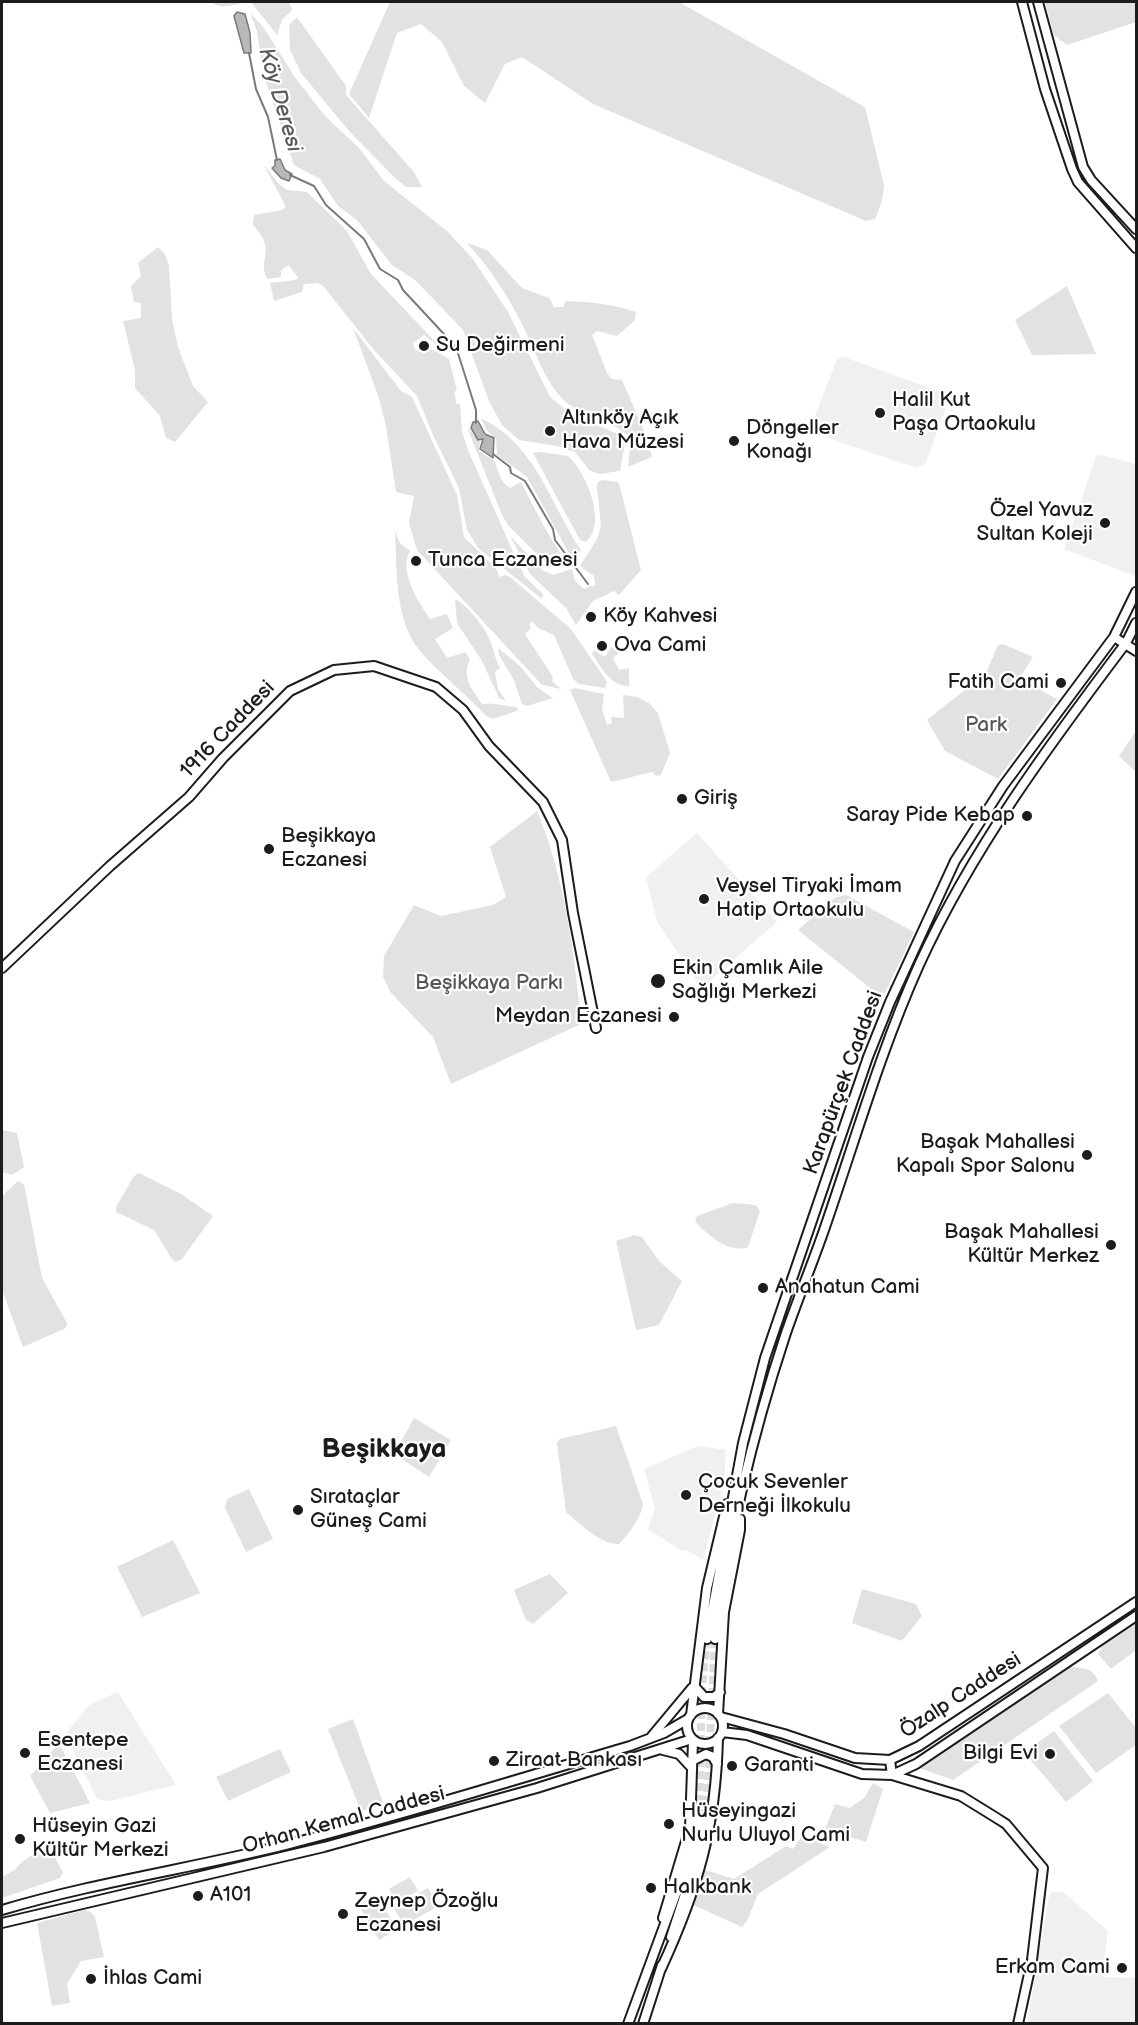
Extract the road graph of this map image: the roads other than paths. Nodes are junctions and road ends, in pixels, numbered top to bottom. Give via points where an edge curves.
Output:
1 (1022, 2) edge
2 (1038, 2) edge
3 (1137, 230) edge
4 (1137, 248) edge
5 (1137, 592) edge
6 (1137, 622) edge
7 (1114, 637) junction
8 (1126, 643) junction
9 (1137, 651) edge
10 (2, 968) edge
11 (596, 1028) dead end
12 (737, 1474) junction
13 (740, 1507) junction
14 (1137, 1602) edge
15 (1137, 1616) edge
16 (695, 1684) junction
17 (720, 1692) junction
18 (719, 1715) junction
19 (689, 1717) junction
20 (720, 1735) junction
21 (651, 1738) junction
22 (693, 1740) junction
23 (659, 1750) junction
24 (890, 1760) junction
25 (717, 1764) junction
26 (692, 1765) junction
27 (892, 1775) junction
28 (324, 1834) junction
29 (324, 1847) junction
30 (2, 1910) edge
31 (2, 1923) edge
32 (657, 1946) junction
33 (661, 1969) junction
34 (628, 2024) edge
35 (643, 2024) edge
36 (1018, 2024) edge

1 - 4 main road via 1045,89 1078,182
2 - 3 main road via 1083,167 1090,180
5 - 7 main road, Karapürçek Caddesi
6 - 8 main road, Karapürçek Caddesi
7 - 8 main road
7 - 12 main road, Karapürçek Caddesi via 954,861 890,1002 765,1358
8 - 9 main road
8 - 13 main road, Karapürçek Caddesi via 1019,790 968,872 919,966 879,1066 785,1336
10 - 11 main road, 1916 Caddesi via 189,797 290,691 334,670 374,666 436,687 463,710 489,746 543,802 562,840
12 - 13 main road, Karapürçek Caddesi via 711,1639
12 - 16 main road via 724,1512 708,1587
13 - 17 main road via 740,1530 724,1612
14 - 24 main road, Özalp Caddesi via 919,1746
15 - 27 main road, Özalp Caddesi via 916,1764
16 - 17 main road via 700,1695 709,1698
16 - 19 main road
16 - 21 main road
17 - 18 main road
18 - 19 main road via 705,1708
18 - 20 main road
18 - 24 main road, Özalp Caddesi via 855,1758
19 - 21 main road, Orhan Kemal Caddesi
19 - 22 main road via 687,1731
20 - 22 main road via 704,1745
20 - 25 main road
20 - 27 main road, Özalp Caddesi via 747,1735 861,1774
21 - 28 main road, Orhan Kemal Caddesi
22 - 23 main road, Orhan Kemal Caddesi
22 - 26 main road
23 - 26 main road via 679,1754
23 - 29 main road, Orhan Kemal Caddesi
24 - 27 main road
25 - 26 main road via 706,1754
25 - 33 main road via 707,1847
26 - 32 main road via 687,1845 669,1894
27 - 36 main road via 961,1796 1006,1824 1043,1868 1032,1960
28 - 29 main road
28 - 30 main road, Orhan Kemal Caddesi via 69,1890
29 - 31 main road, Orhan Kemal Caddesi
32 - 33 main road via 702,1816 699,1851
32 - 34 main road
33 - 35 main road

